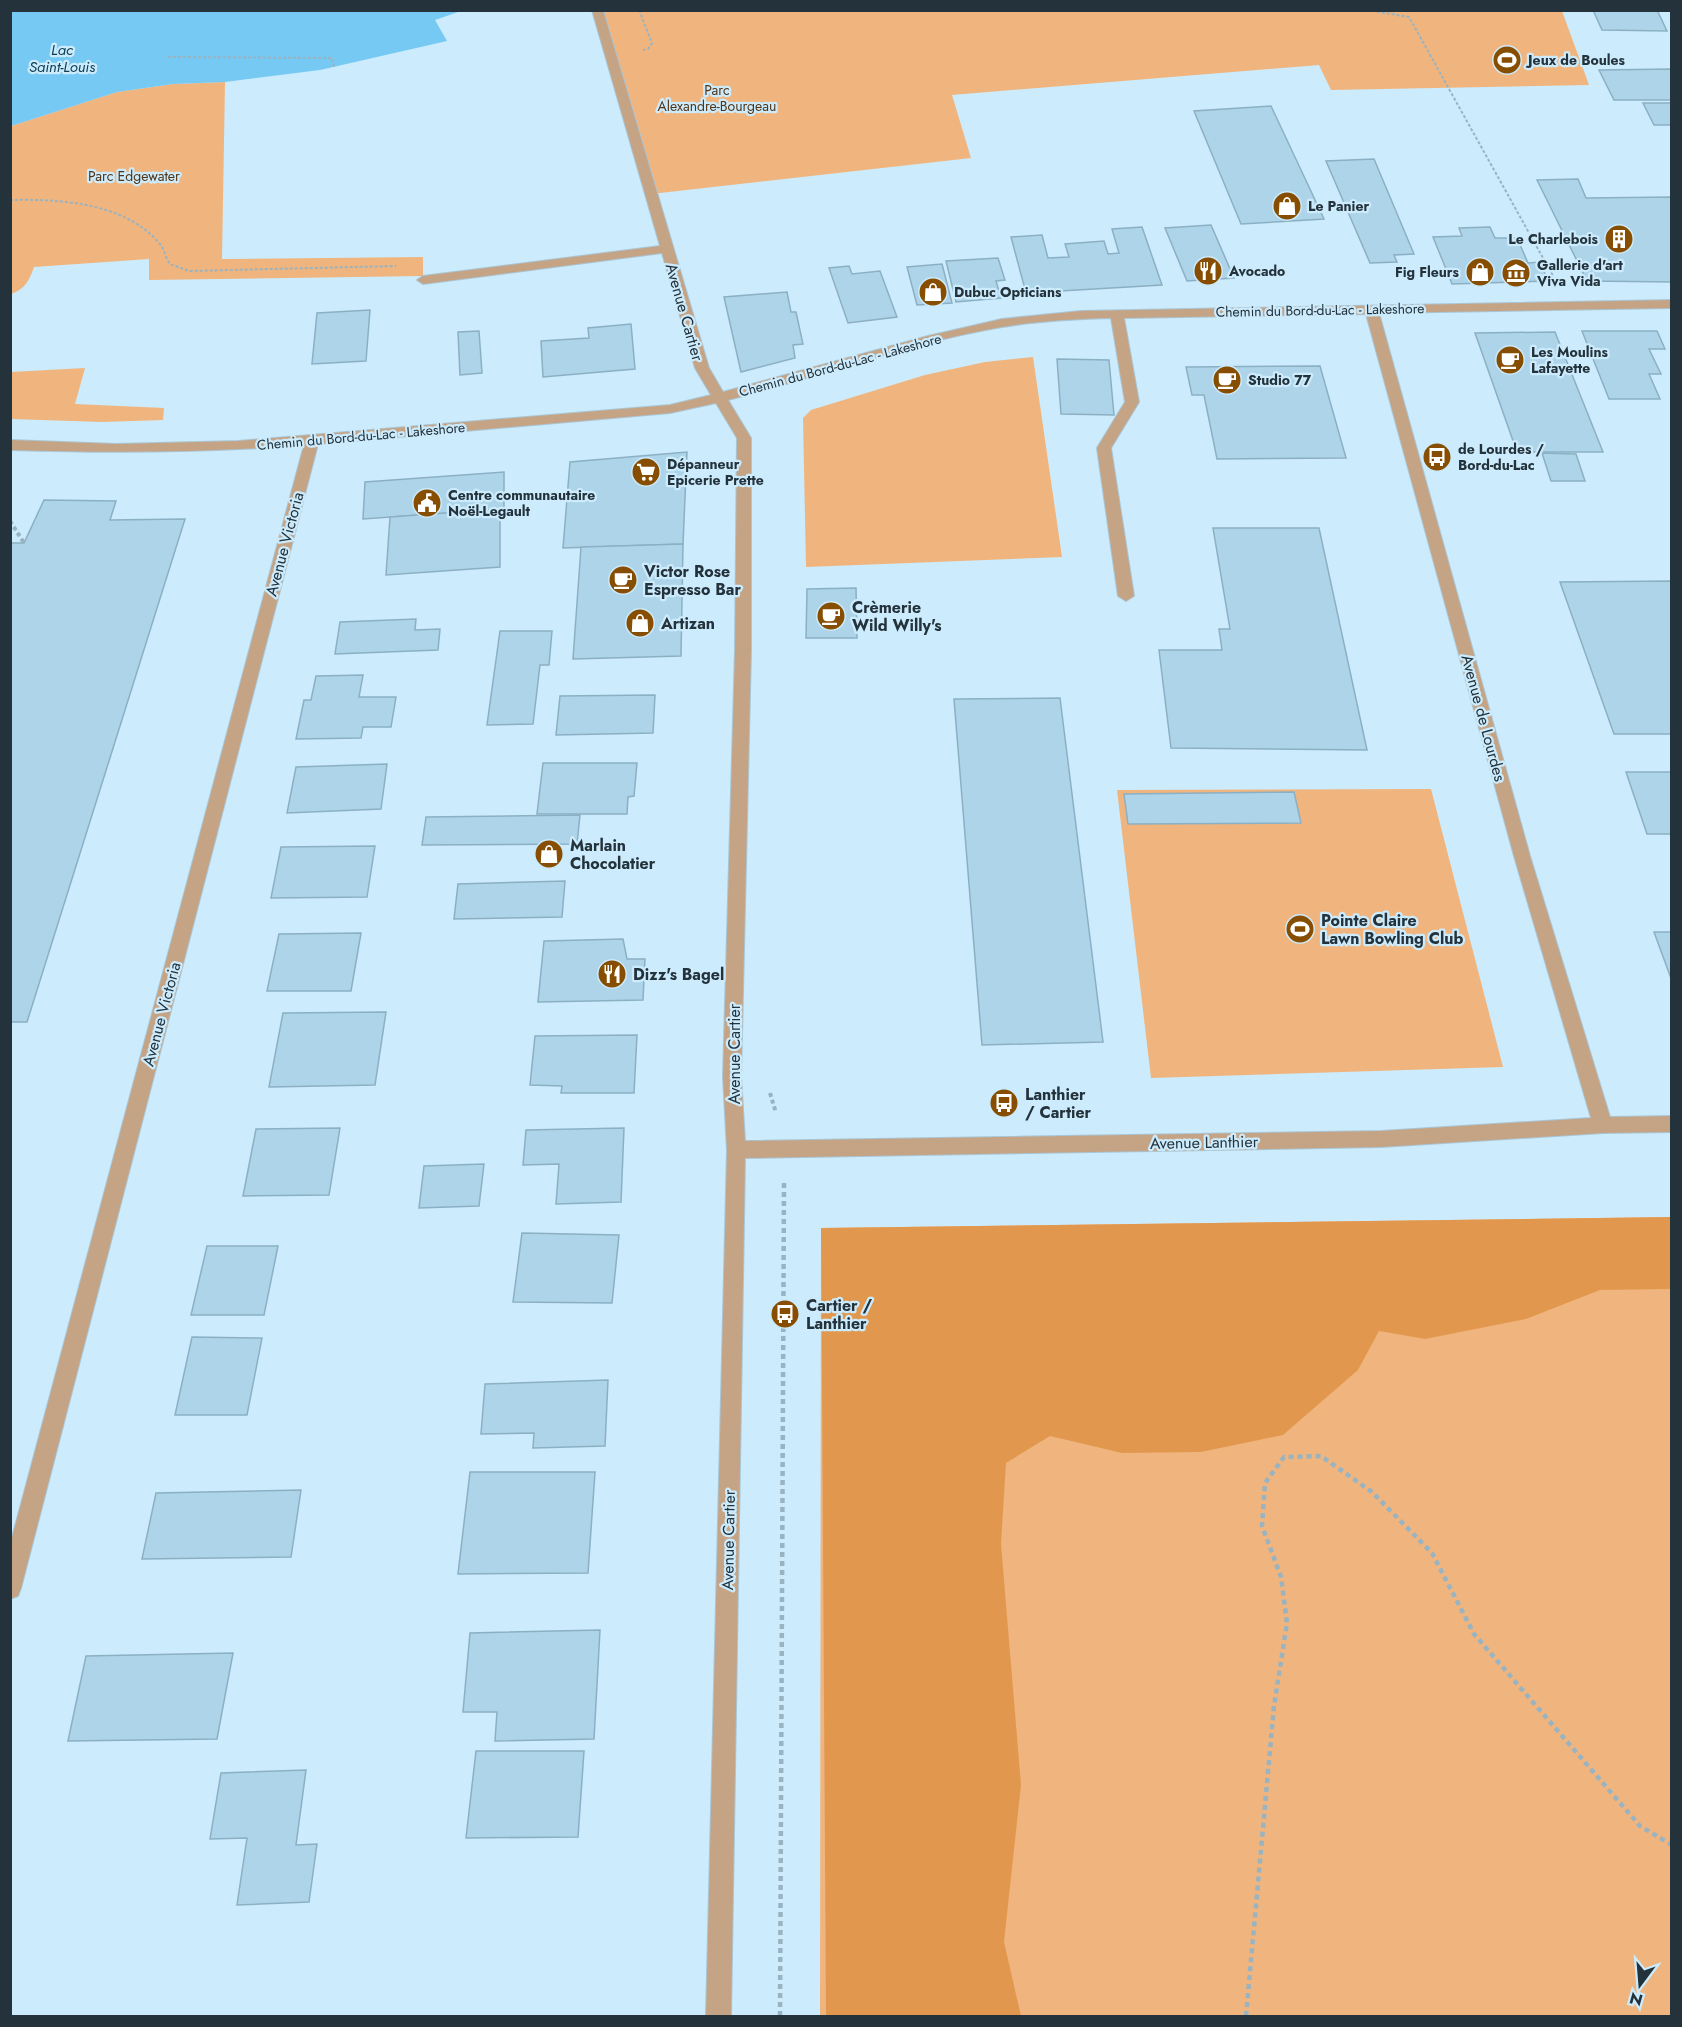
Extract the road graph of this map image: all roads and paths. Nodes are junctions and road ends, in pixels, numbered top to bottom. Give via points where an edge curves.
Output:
1 (597, 10) edge
2 (639, 10) edge
3 (1367, 10) edge
4 (640, 51) dead end
5 (168, 57) dead end
6 (334, 67) dead end
7 (10, 200) edge
8 (667, 249) junction
9 (398, 266) dead end
10 (423, 280) dead end
11 (1558, 285) dead end
12 (1671, 304) edge
13 (1371, 309) junction
14 (1117, 314) junction
15 (720, 398) junction
16 (312, 441) junction
17 (10, 445) edge
18 (10, 521) edge
19 (24, 543) dead end
20 (1126, 596) dead end
21 (1671, 1124) edge
22 (1604, 1125) junction
23 (736, 1150) junction
24 (786, 1229) dead end
25 (10, 1588) edge
26 (1671, 1845) edge
27 (719, 2016) edge
28 (780, 2016) edge
29 (1246, 2016) edge

1 - 8 street, Avenue Cartier
2 - 4 path via 652,43
3 - 11 path via 1409,17
5 - 6 path via 332,58
7 - 9 path via 76,203 115,214 154,239 174,267 214,271
8 - 10 street
8 - 15 street, Avenue Cartier via 702,368
12 - 13 street, Chemin du Bord-du-Lac - Lakeshore
13 - 14 street, Chemin du Bord-du-Lac - Lakeshore
13 - 22 street, Avenue de Lourdes via 1522,856
14 - 15 street, Chemin du Bord-du-Lac - Lakeshore via 1002,323
14 - 20 street via 1132,402 1104,448
15 - 16 street, Chemin du Bord-du-Lac - Lakeshore via 670,409
15 - 23 street, Avenue Cartier via 744,438 732,1077
16 - 17 street, Chemin du Bord-du-Lac - Lakeshore via 173,449
16 - 25 street, Avenue Victoria
18 - 19 path
21 - 22 street, Avenue Lanthier
22 - 23 street, Avenue Lanthier via 1381,1139
23 - 27 street, Avenue Cartier
24 - 28 path
26 - 29 path via 1640,1826 1474,1634 1432,1552 1372,1492 1321,1456 1284,1457 1265,1483 1264,1494 1262,1526 1281,1577 1287,1623 1274,1706

